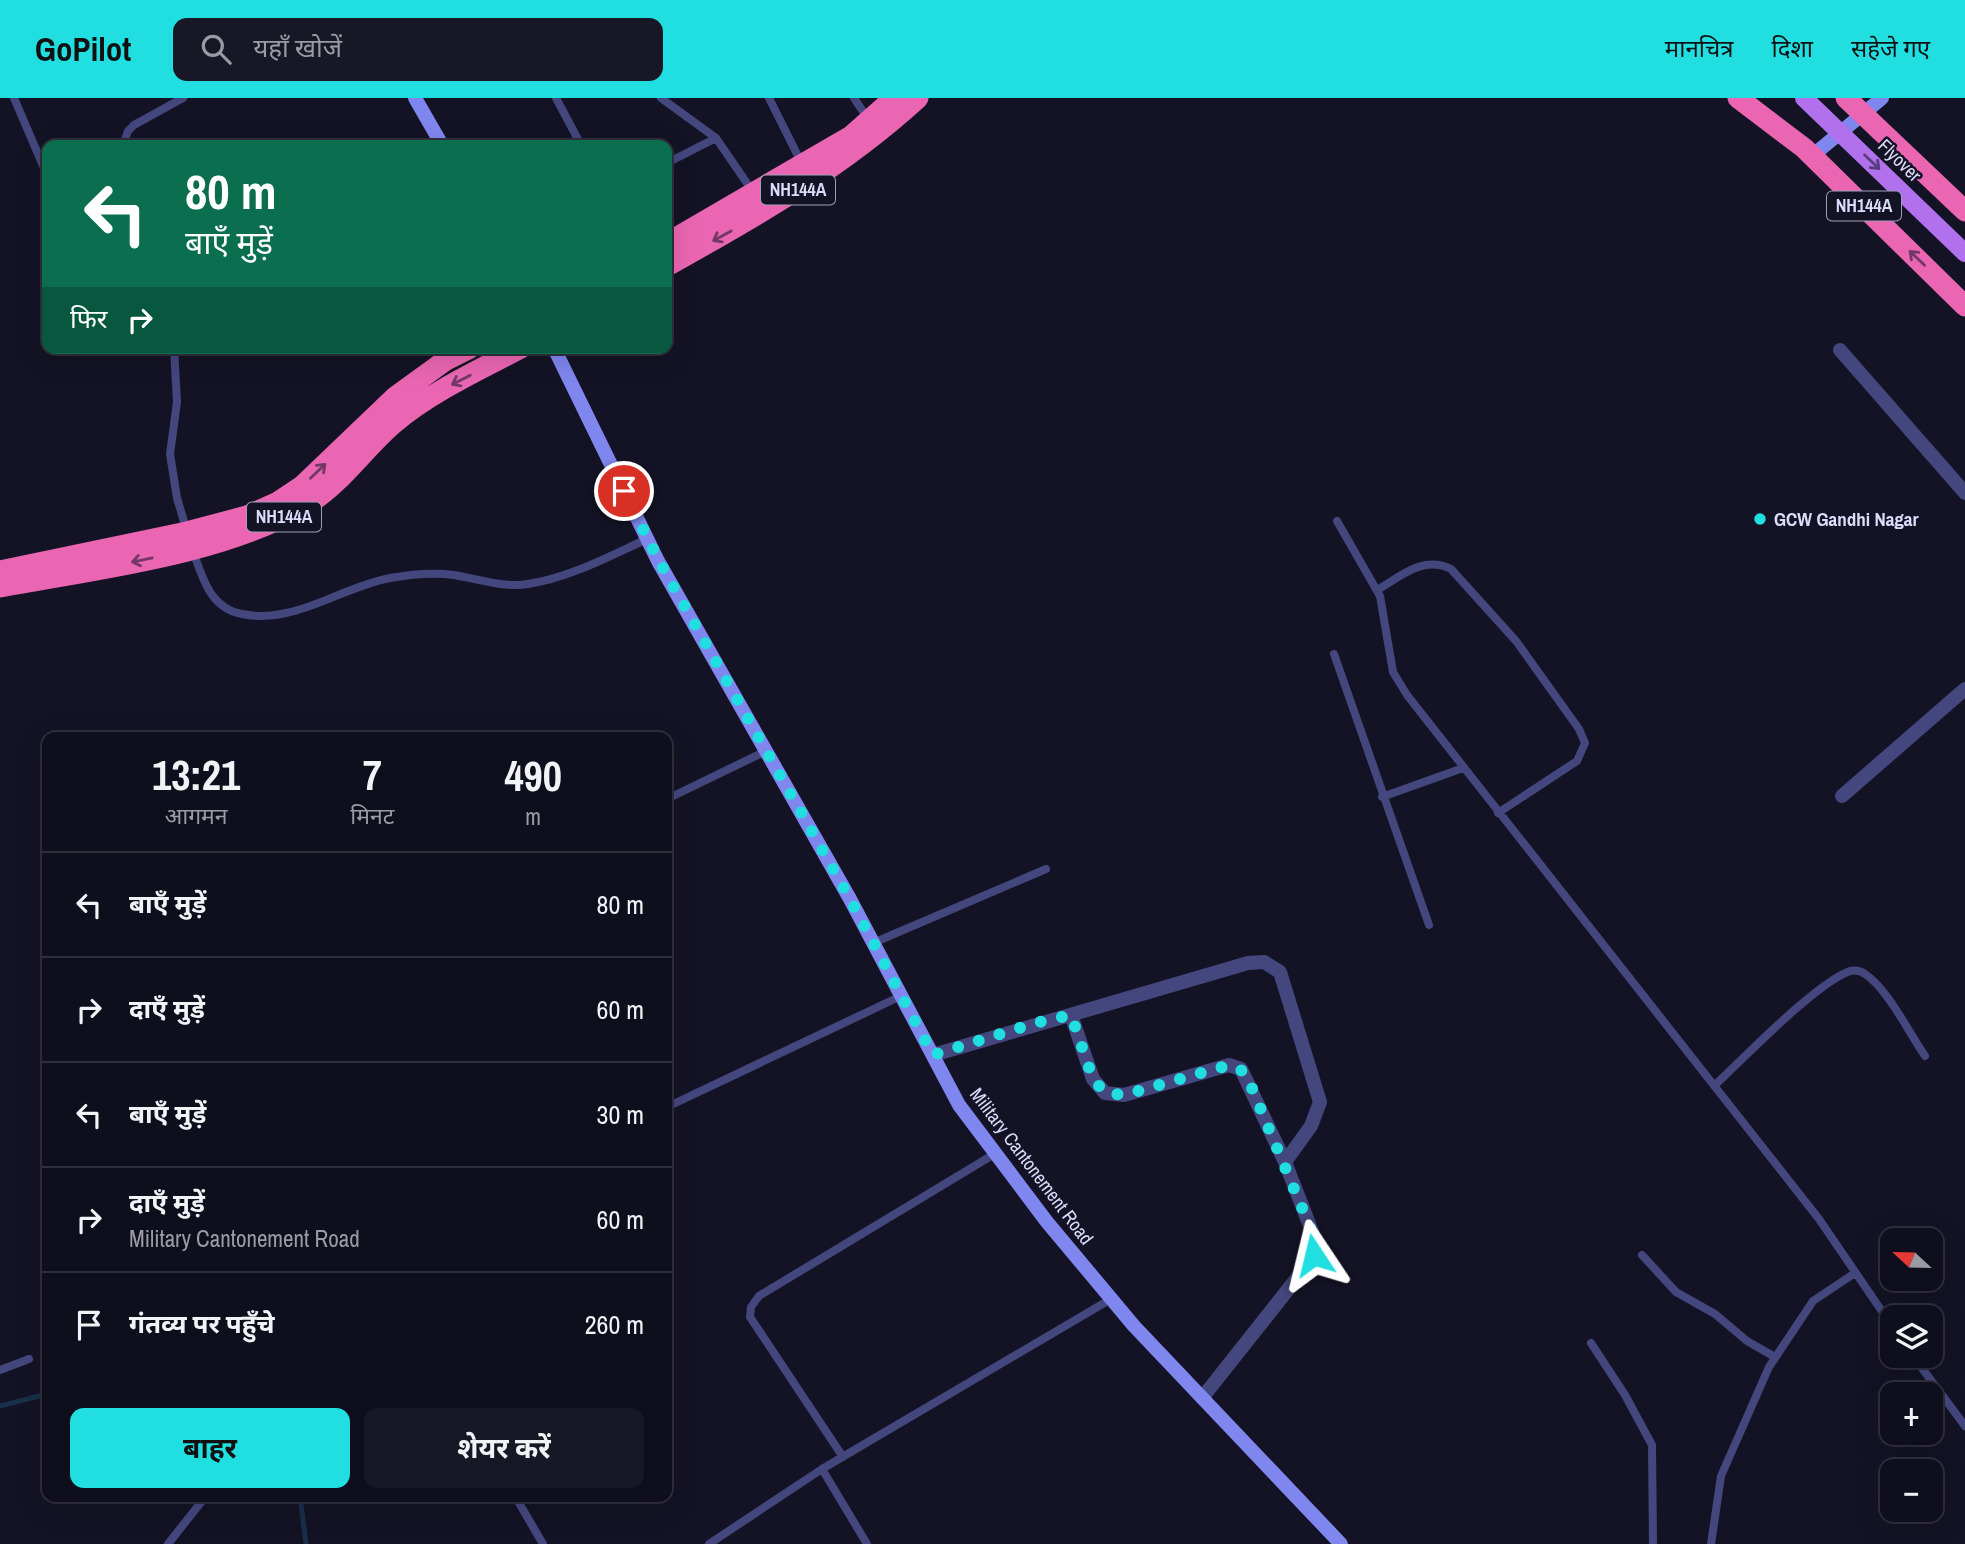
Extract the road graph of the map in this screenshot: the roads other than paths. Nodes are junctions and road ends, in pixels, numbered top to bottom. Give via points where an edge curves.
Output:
1 (14, 98) edge
2 (183, 98) edge
3 (415, 98) edge
4 (556, 98) edge
5 (662, 98) edge
6 (769, 98) edge
7 (854, 98) edge
8 (894, 98) edge
9 (918, 98) edge
10 (1738, 98) edge
11 (1804, 98) edge
12 (1846, 98) edge
13 (1882, 98) edge
14 (1753, 105) edge
15 (1863, 115) junction
16 (873, 128) junction
17 (716, 138) junction
18 (125, 140) edge
19 (439, 140) edge
20 (578, 140) edge
21 (1812, 156) junction
22 (672, 160) edge
23 (42, 163) edge
24 (806, 174) junction
25 (760, 202) junction
26 (1965, 211) edge
27 (672, 241) edge
28 (1965, 253) edge
29 (672, 263) edge
30 (1965, 306) edge
31 (1840, 350) dead end
32 (174, 354) edge
33 (459, 354) edge
34 (511, 354) edge
35 (557, 354) edge
36 (1965, 493) edge
37 (1337, 521) dead end
38 (647, 539) junction
39 (190, 540) junction
40 (0, 571) edge
41 (0, 587) edge
42 (1377, 590) junction
43 (1334, 654) dead end
44 (1965, 689) edge
45 (766, 751) junction
46 (1463, 768) junction
47 (672, 795) edge
48 (1842, 796) dead end
49 (1382, 797) junction
50 (1499, 813) junction
51 (1046, 869) dead end
52 (1429, 925) dead end
53 (873, 943) junction
54 (901, 996) junction
55 (1071, 1015) junction
56 (933, 1055) junction
57 (1925, 1056) dead end
58 (1715, 1085) junction
59 (672, 1105) edge
60 (996, 1153) junction
61 (1285, 1163) junction
62 (1642, 1255) dead end
63 (1855, 1273) junction
64 (1111, 1299) junction
65 (1880, 1309) edge
66 (1591, 1343) dead end
67 (1775, 1357) junction
68 (29, 1359) dead end
69 (1922, 1368) edge
70 (0, 1370) edge
71 (1202, 1398) junction
72 (1965, 1426) edge
73 (843, 1457) junction
74 (822, 1468) junction
75 (200, 1502) edge
76 (518, 1502) edge
77 (168, 1544) edge
78 (543, 1544) edge
79 (709, 1544) edge
80 (867, 1544) edge
81 (1341, 1544) edge
82 (1653, 1544) edge
83 (1711, 1544) edge

1 - 23 lane
2 - 18 lane via 135,125
3 - 19 street
4 - 20 lane
5 - 17 lane
6 - 24 lane
7 - 16 lane
8 - 16 highway, NH144A
9 - 16 highway, NH144A
10 - 14 highway, NH144A
11 -> 28 main road, Flyover
12 - 15 highway
13 - 15 street
14 - 21 highway, NH144A
15 - 21 street
15 - 26 highway
16 - 24 highway, NH144A
17 - 22 lane
17 - 25 lane
30 -> 21 highway, NH144A
24 - 25 highway, NH144A
25 - 27 highway, NH144A
25 -> 29 highway, NH144A
31 - 36 street
32 - 39 lane via 177,402 170,454
39 -> 33 highway, NH144A via 278,502 302,486 395,397
34 -> 39 highway, NH144A via 419,404 310,503 276,522
35 - 38 street, Military Cantonement Road
37 - 42 lane
38 - 39 lane via 527,585 430,573 388,578 277,616 240,614 218,602 209,594
38 - 45 street, Military Cantonement Road
39 - 40 highway, NH144A
39 -> 41 highway, NH144A
42 - 46 lane via 1393,672
42 - 50 lane via 1428,564 1451,569 1516,641 1579,729 1585,743 1577,761
43 - 49 lane
44 - 48 street
45 - 47 lane
45 - 53 street, Military Cantonement Road
46 - 49 lane
46 - 50 lane
49 - 52 lane
50 - 58 lane
51 - 53 lane
53 - 54 street, Military Cantonement Road
54 - 56 street, Military Cantonement Road
54 - 59 lane
55 - 56 street
55 - 61 street via 1093,1079 1105,1093 1124,1095 1229,1065 1241,1069
55 - 61 street via 1248,963 1264,962 1275,968 1320,1102 1311,1126
56 - 60 street, Military Cantonement Road via 959,1105
57 - 58 lane via 1880,988 1854,970 1797,1010
58 - 63 lane
60 - 64 street, Military Cantonement Road
60 - 73 lane via 759,1296 751,1307 750,1317
61 - 71 street via 1315,1239 1314,1255
62 - 67 lane via 1676,1292
63 - 65 lane
63 - 67 lane via 1814,1301
64 - 71 street, Military Cantonement Road
64 - 73 lane
66 - 82 lane via 1652,1444
67 - 83 lane via 1721,1476
68 - 70 lane
69 - 72 lane
71 - 81 street, Military Cantonement Road
73 - 74 lane
74 - 79 lane
74 - 80 lane
75 - 77 lane
76 - 78 lane

